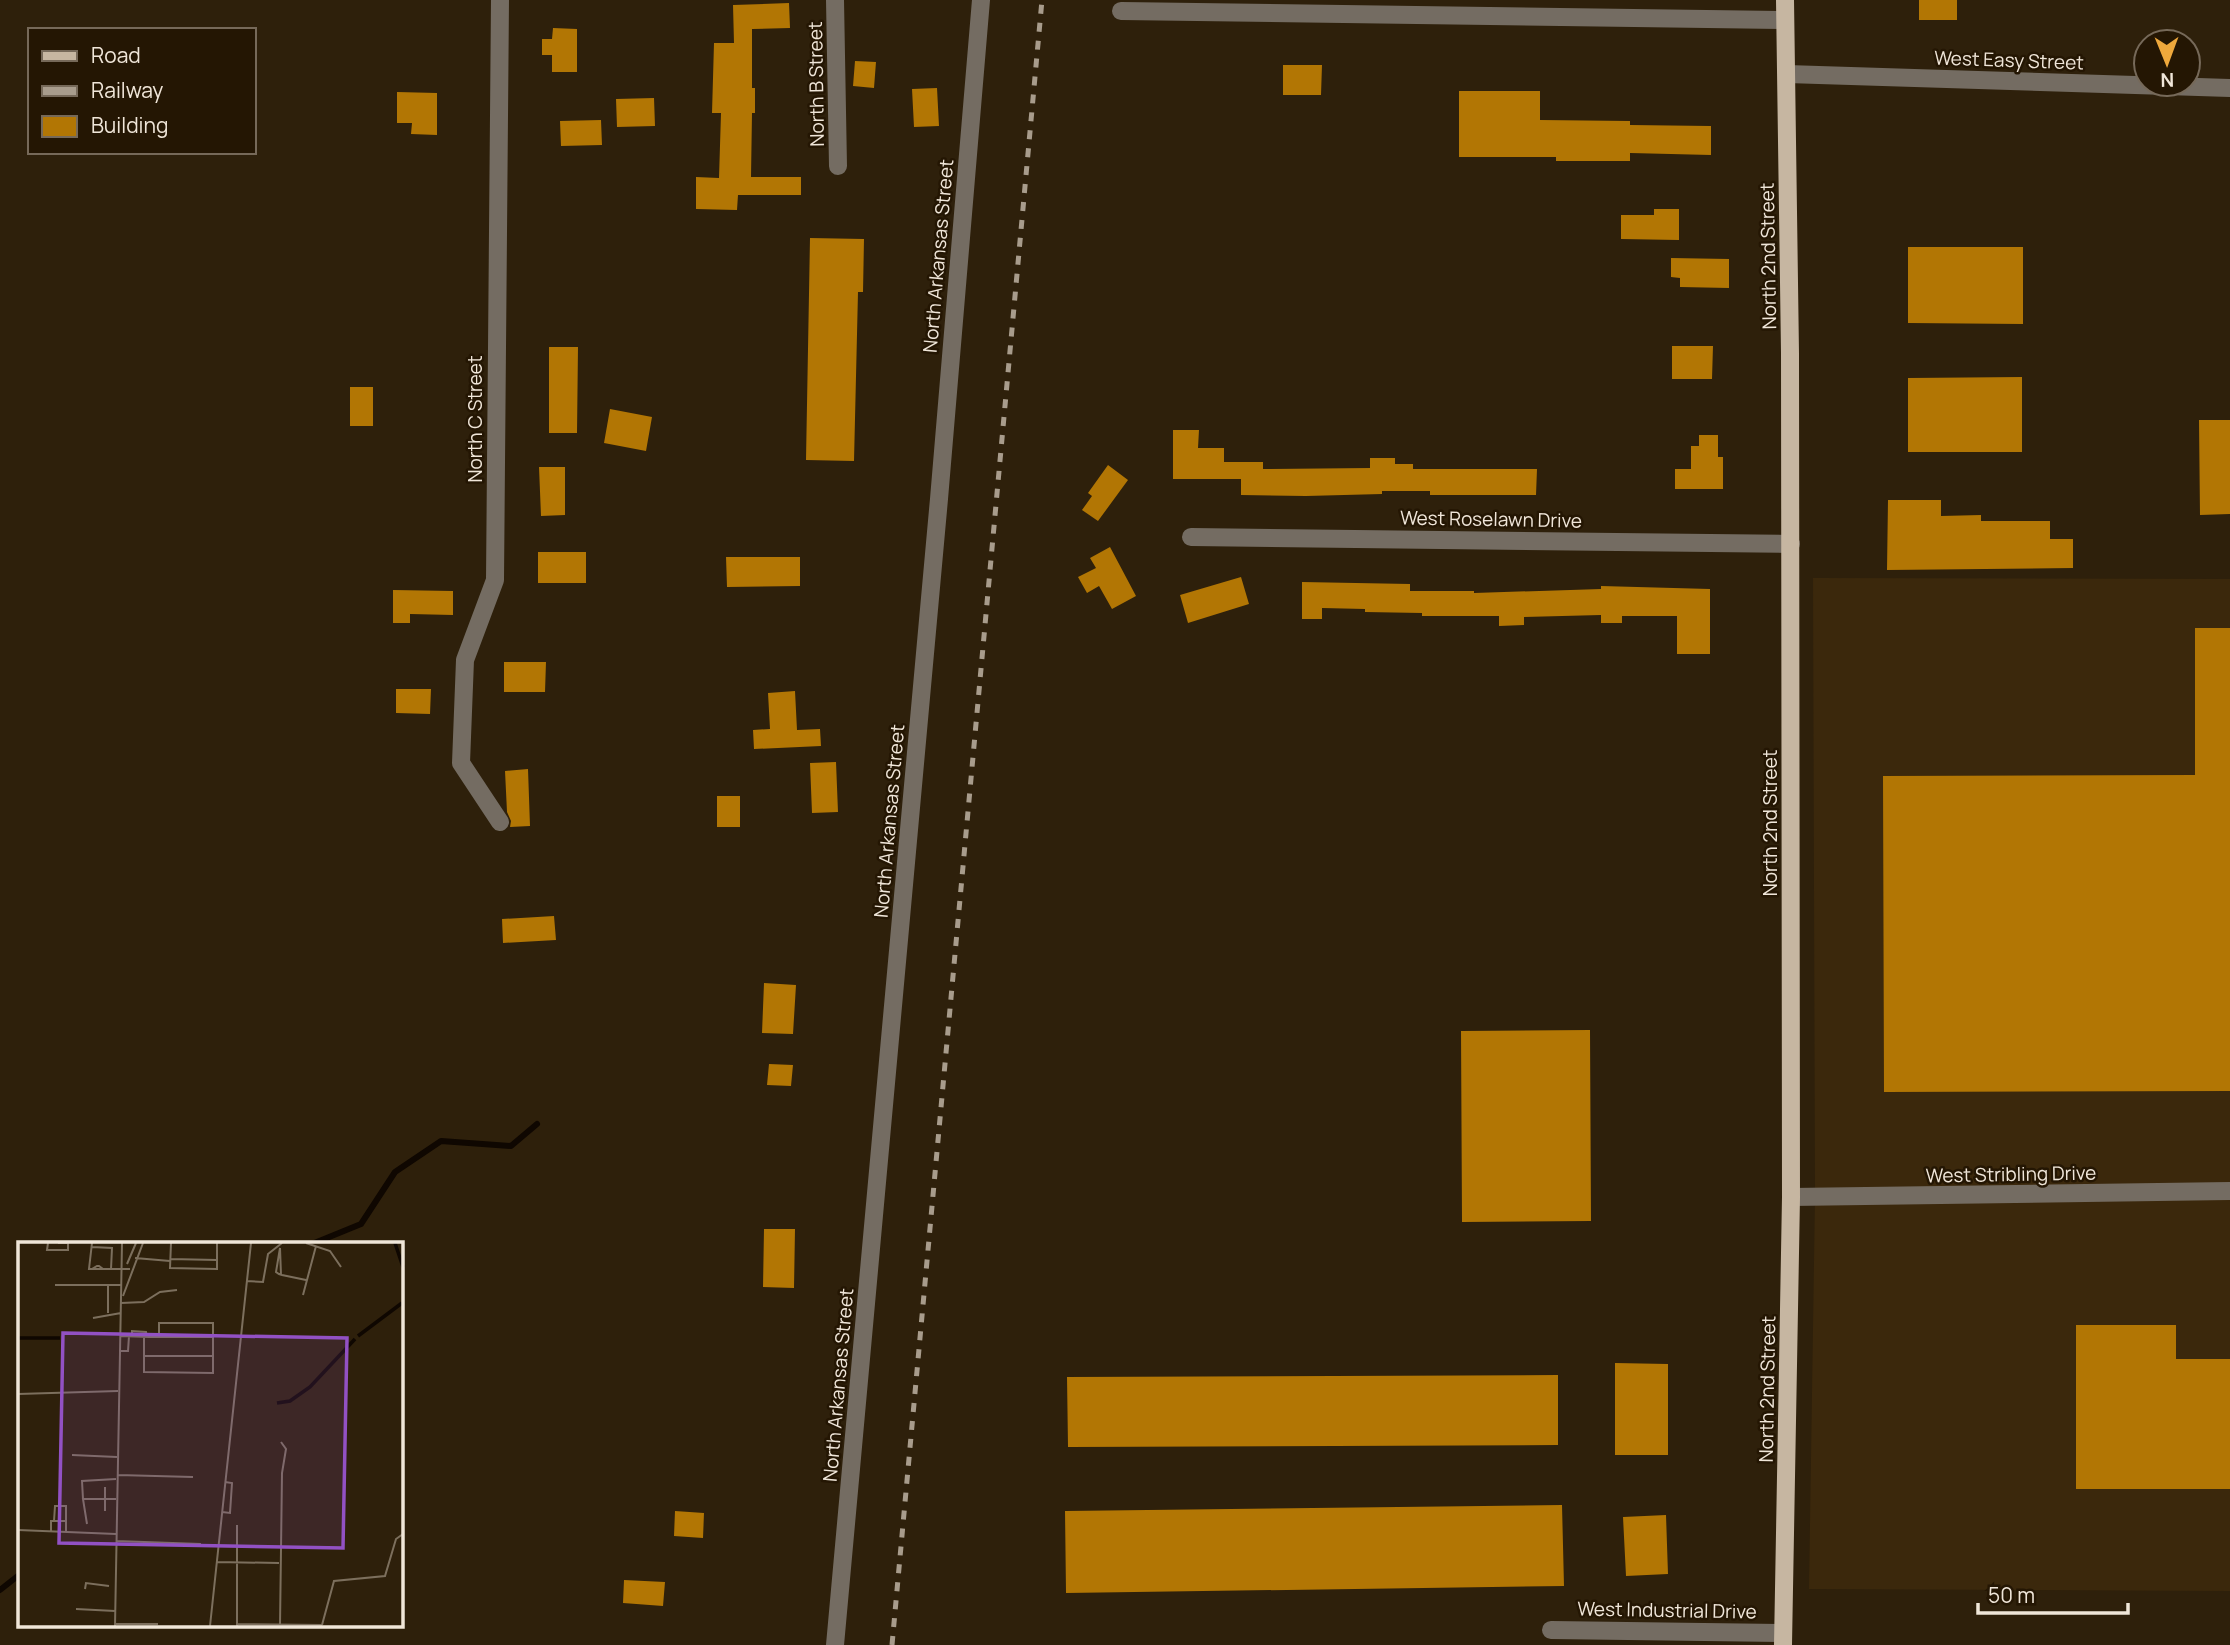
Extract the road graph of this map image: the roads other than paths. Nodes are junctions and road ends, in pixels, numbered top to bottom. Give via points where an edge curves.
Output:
1 (500, 0) edge
2 (835, 0) edge
3 (981, 0) edge
4 (1785, 0) edge
5 (1121, 11) dead end
6 (1785, 20) junction
7 (1787, 74) junction
8 (2230, 88) edge
9 (838, 166) dead end
10 (1191, 537) dead end
11 (1791, 544) junction
12 (500, 822) dead end
13 (2230, 1191) edge
14 (1791, 1197) junction
15 (1563, 1635) edge
16 (1689, 1638) edge
17 (1783, 1639) edge
18 (835, 1645) edge

1 - 12 street, North C Street via 495,580 465,660 461,763
2 - 9 street, North B Street
3 - 18 street, North Arkansas Street
4 - 6 main road, North 2nd Street
5 - 6 street
6 - 7 main road, North 2nd Street
7 - 8 street, West Easy Street
7 - 11 main road, North 2nd Street
10 - 11 street, West Roselawn Drive
11 - 14 main road, North 2nd Street
13 - 14 street, West Stribling Drive
14 - 17 main road, North 2nd Street
15 - 16 street, West Industrial Drive
16 - 17 street, West Industrial Drive

